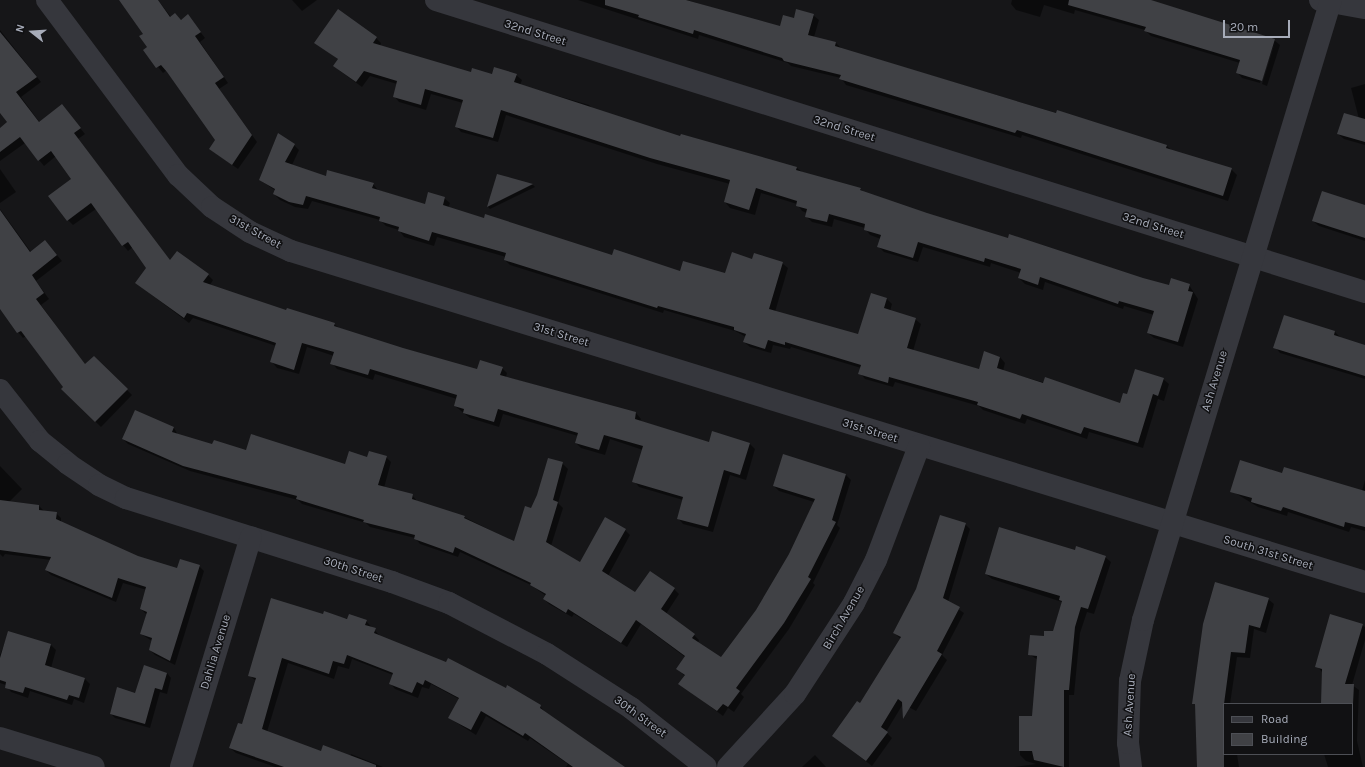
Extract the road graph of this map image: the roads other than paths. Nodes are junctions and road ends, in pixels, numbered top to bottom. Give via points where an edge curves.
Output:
1 (48, 0) edge
2 (436, 0) edge
3 (1327, 1) edge
4 (1365, 8) edge
5 (1253, 257) junction
6 (1365, 292) edge
7 (0, 390) edge
8 (919, 446) junction
9 (1171, 523) junction
10 (251, 537) junction
11 (1365, 582) edge
12 (0, 738) edge
13 (94, 767) edge
14 (181, 767) edge
15 (706, 767) edge
16 (728, 767) edge
17 (1132, 767) edge

1 - 8 street, 31st Street via 178,175 212,207 250,232 291,251
2 - 5 street, 32nd Street
3 - 4 street
3 - 5 street, Ash Avenue
5 - 6 street, 32nd Street
5 - 9 street, Ash Avenue
7 - 10 street, 30th Street via 40,441 99,485 126,498
8 - 9 street, 31st Street
8 - 16 street, Birch Avenue via 876,560 854,603 795,694
9 - 11 street, South 31st Street
9 - 17 street, Ash Avenue via 1143,620 1130,681 1128,743
10 - 14 street, Dahlia Avenue
10 - 15 street, 30th Street via 399,584 449,603 507,631 631,708
12 - 13 street

